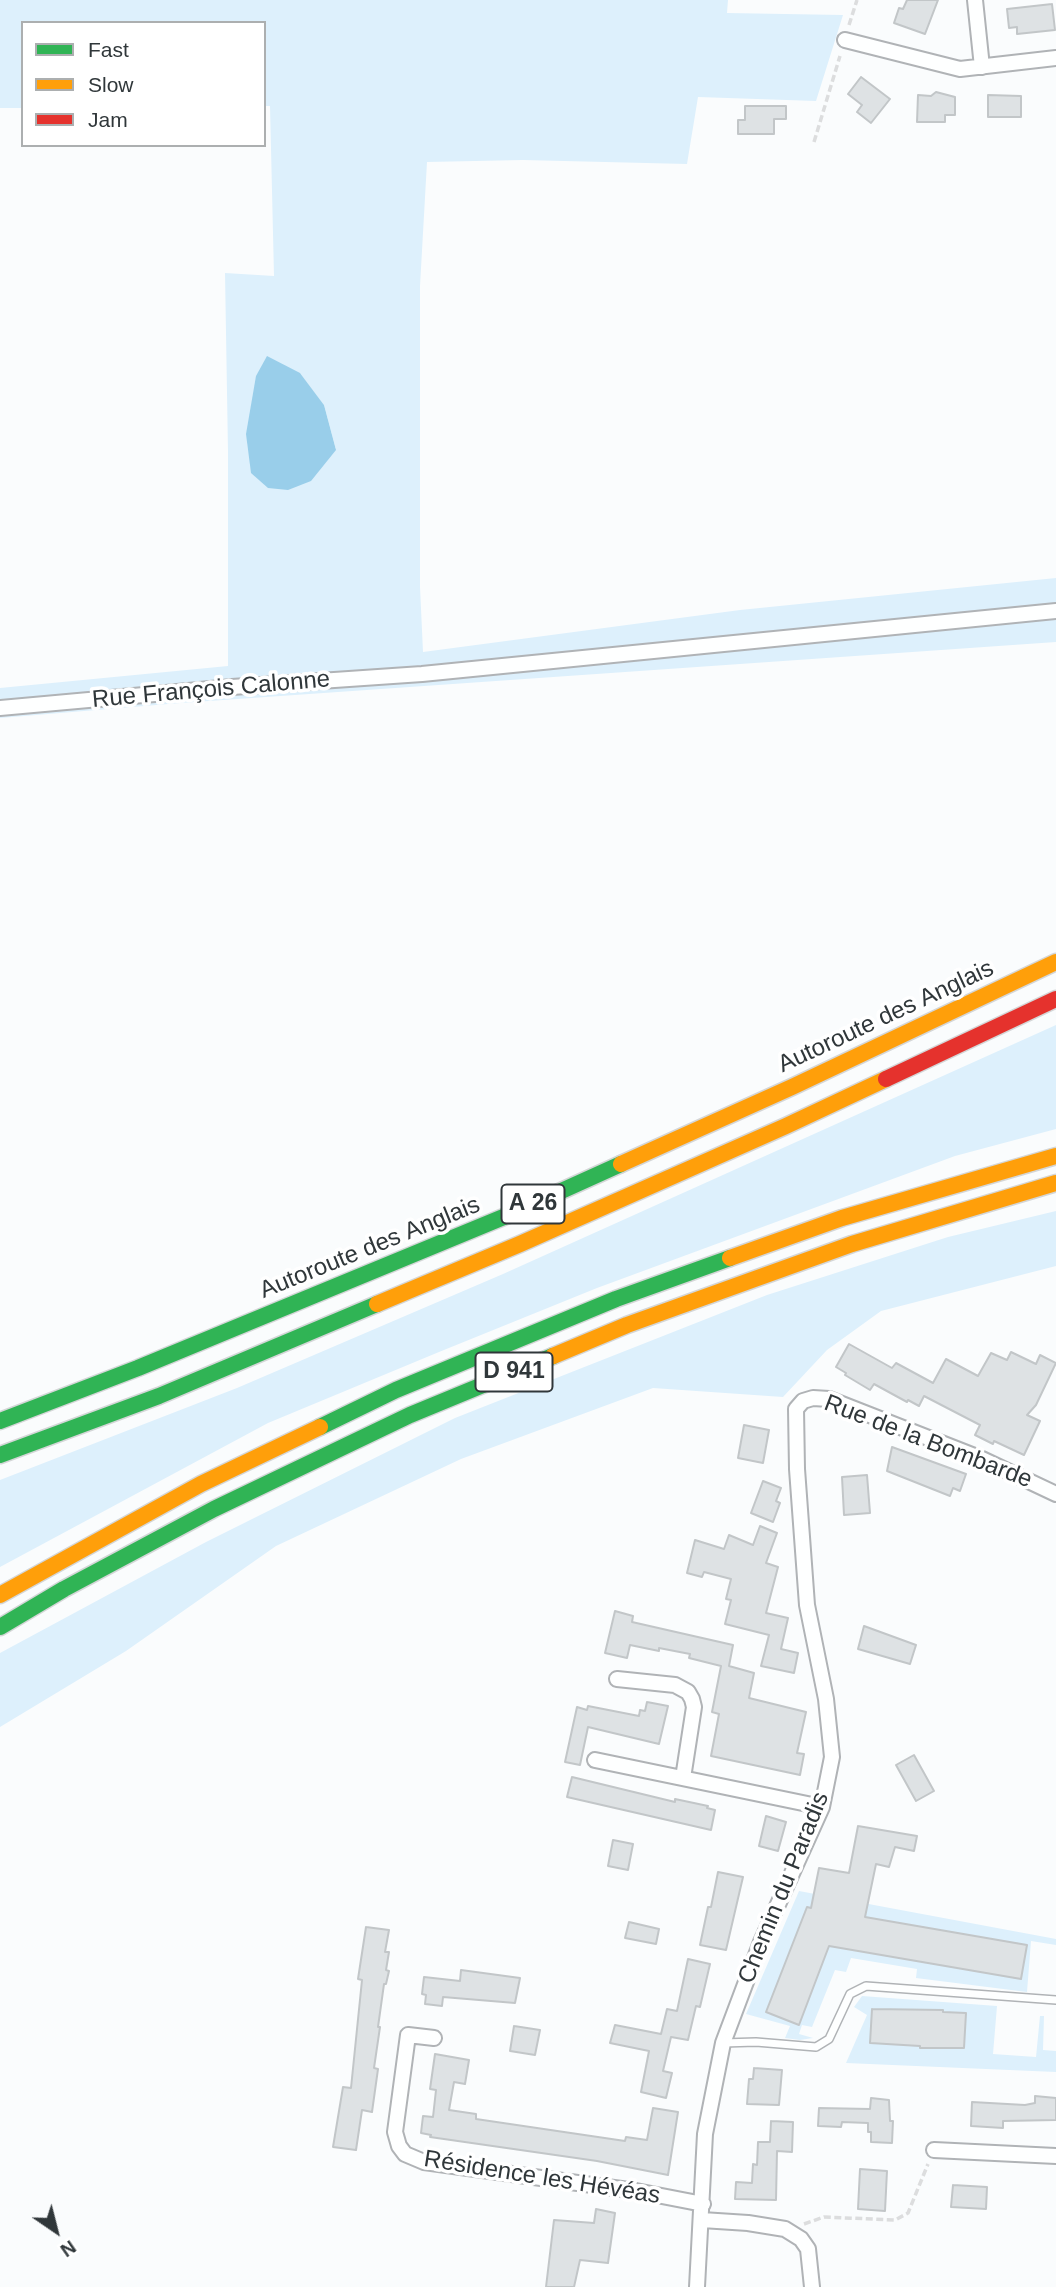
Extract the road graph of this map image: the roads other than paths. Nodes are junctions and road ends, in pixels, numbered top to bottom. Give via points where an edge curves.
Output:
1 (975, 0) edge
2 (845, 40) road end
3 (1056, 58) edge
4 (982, 67) junction
5 (1056, 611) edge
6 (0, 708) edge
7 (1056, 962) edge
8 (1056, 999) edge
9 (1056, 1156) edge
10 (1056, 1184) edge
11 (800, 1404) joint
12 (0, 1421) edge
13 (0, 1455) edge
14 (1056, 1494) edge
15 (0, 1595) edge
16 (0, 1627) edge
17 (618, 1679) dead end
18 (595, 1760) dead end
19 (683, 1778) junction
20 (822, 1807) junction
21 (1056, 2000) edge
22 (434, 2038) dead end
23 (723, 2043) junction
24 (934, 2150) road end
25 (1056, 2156) edge
26 (702, 2204) junction
27 (702, 2220) junction
28 (696, 2287) edge
29 (812, 2287) edge

1 - 4 street
2 - 4 street via 960,69
3 - 4 street
5 - 6 street, Rue François Calonne via 422,674
7 - 12 highway, Autoroute des Anglais / A 26 via 506,1216
8 - 13 highway, A 26 via 520,1244 159,1396
9 - 15 highway, D 941 via 830,1223 616,1299 409,1385 201,1484
10 - 16 highway, D 941 via 852,1244 627,1325 422,1410 214,1509
11 - 14 street, Rue de la Bombarde via 813,1398 829,1399
11 - 20 street, Chemin du Paradis via 796,1409 797,1469 807,1605 831,1730 832,1757
17 - 19 street via 675,1685 688,1692 694,1707
18 - 19 street
19 - 20 street
20 - 23 street, Chemin du Paradis via 761,1942
21 - 23 lane via 866,1986 850,1994 829,2039 816,2047
22 - 26 street, Résidence les Hévéas via 408,2035 395,2132 405,2154 425,2162
23 - 26 street, Chemin du Paradis via 705,2134
24 - 25 street
26 - 27 street, Chemin du Paradis
27 - 28 street, Chemin du Paradis
27 - 29 street via 748,2222 802,2239 808,2249

